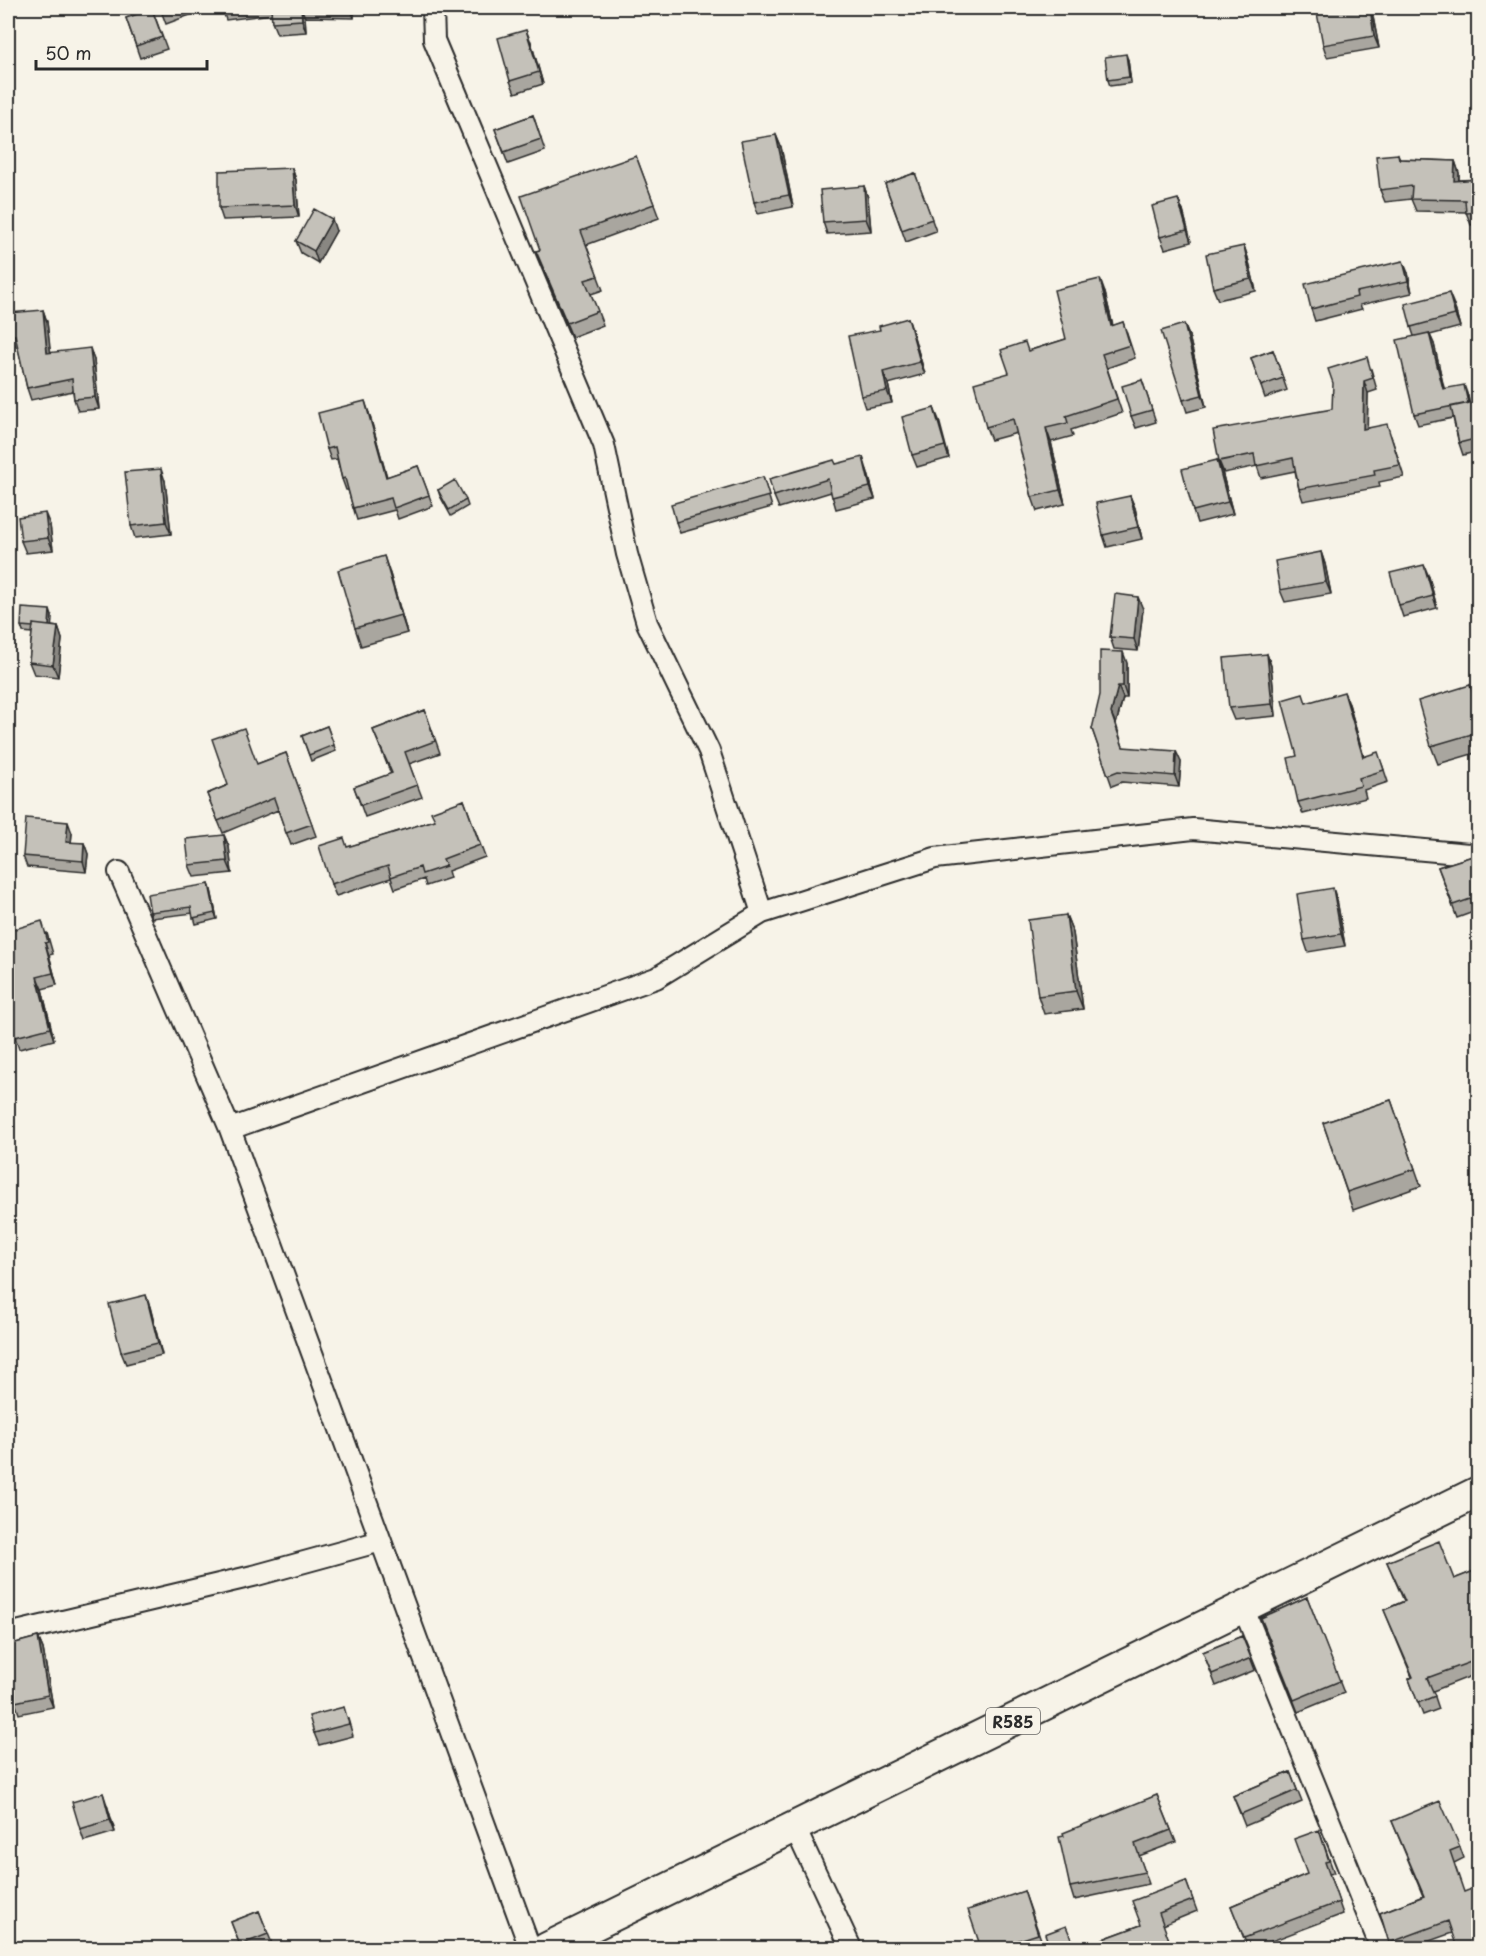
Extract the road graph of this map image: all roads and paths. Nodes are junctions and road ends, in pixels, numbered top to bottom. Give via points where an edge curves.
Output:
1 (433, 8) edge
2 (1479, 852) edge
3 (119, 872) dead end
4 (762, 913) junction
5 (230, 1129) junction
6 (1479, 1492) edge
7 (381, 1541) junction
8 (1243, 1607) junction
9 (8, 1634) edge
10 (795, 1828) junction
11 (530, 1948) edge
12 (547, 1948) edge
13 (851, 1948) edge
14 (1381, 1948) edge

1 - 4 street via 434,40 604,445 627,554 647,623 709,751
2 - 4 street via 1193,830 935,858
3 - 5 street
4 - 5 street via 656,978
5 - 7 street
6 - 8 main road, R585
7 - 9 street
7 - 11 street
8 - 10 main road, R585
8 - 14 street
10 - 12 main road, R585
10 - 13 street

